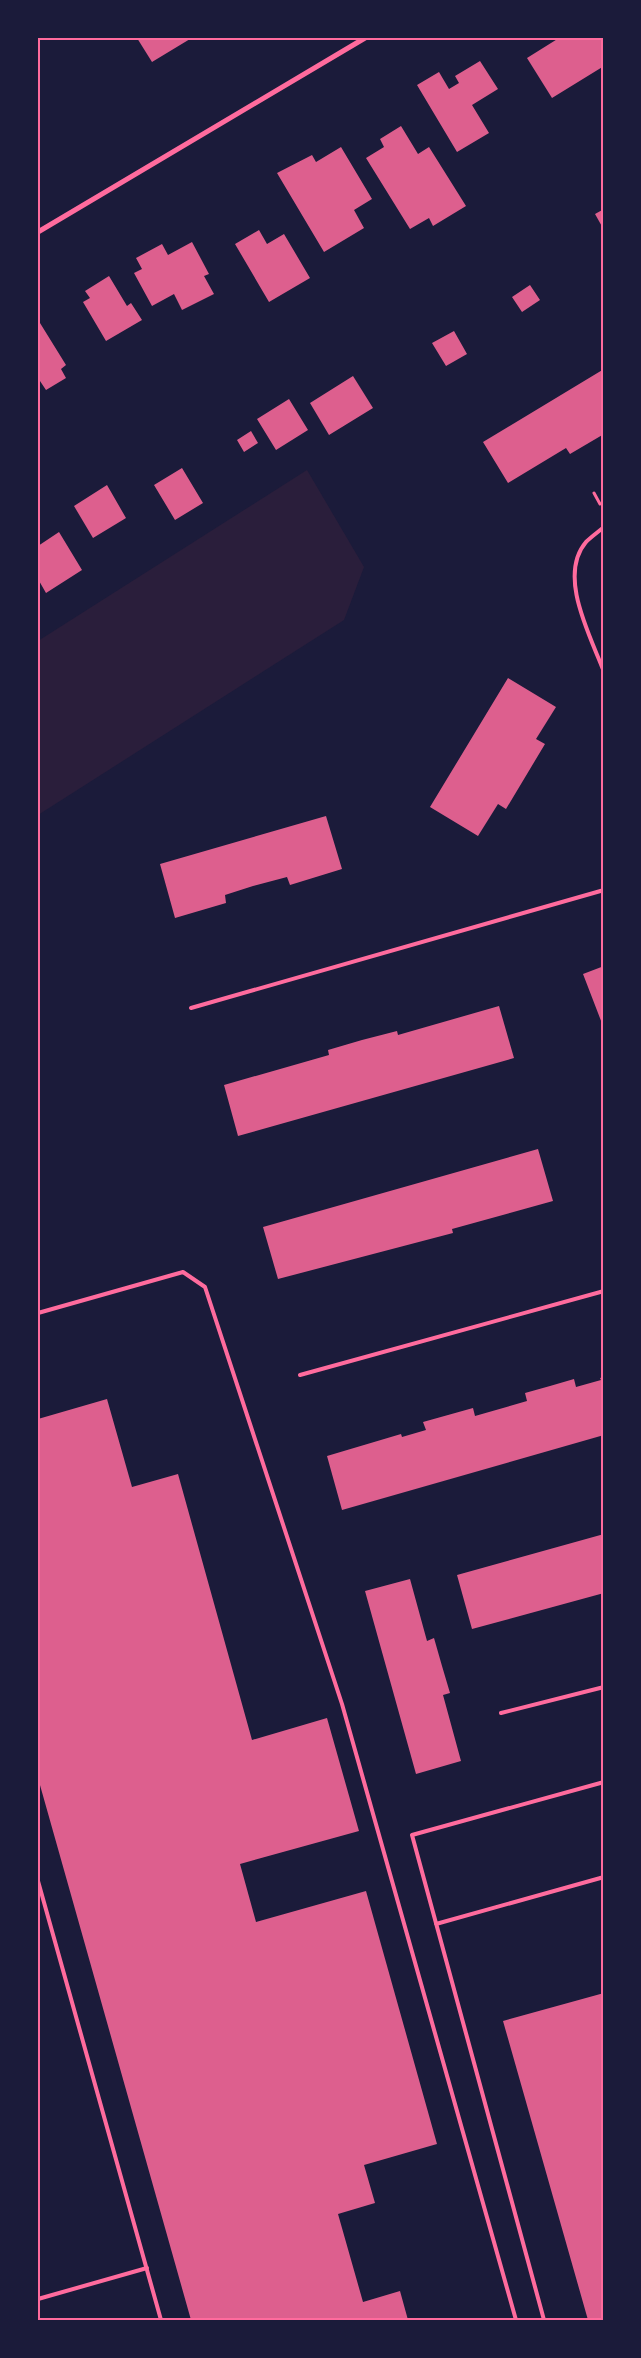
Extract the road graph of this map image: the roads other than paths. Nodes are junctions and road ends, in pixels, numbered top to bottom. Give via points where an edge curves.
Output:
1 (366, 38) edge
2 (38, 232) edge
3 (604, 527) edge
4 (604, 672) edge
5 (604, 890) edge
6 (192, 1008) dead end
7 (604, 1290) edge
8 (38, 1313) edge
9 (300, 1375) dead end
10 (604, 1687) edge
11 (501, 1713) dead end
12 (604, 1782) edge
13 (604, 1877) edge
14 (38, 1881) edge
15 (436, 1924) junction
16 (147, 2268) junction
17 (38, 2300) edge
18 (161, 2320) edge
19 (516, 2320) edge
20 (544, 2320) edge

1 - 2 street
3 - 4 lane via 585,543 574,568 575,594
5 - 6 lane
7 - 9 lane
8 - 19 lane via 183,1272 205,1287 342,1704
10 - 11 lane
12 - 15 lane via 412,1835
13 - 15 lane
14 - 16 lane
15 - 20 lane
16 - 17 lane
16 - 18 lane

